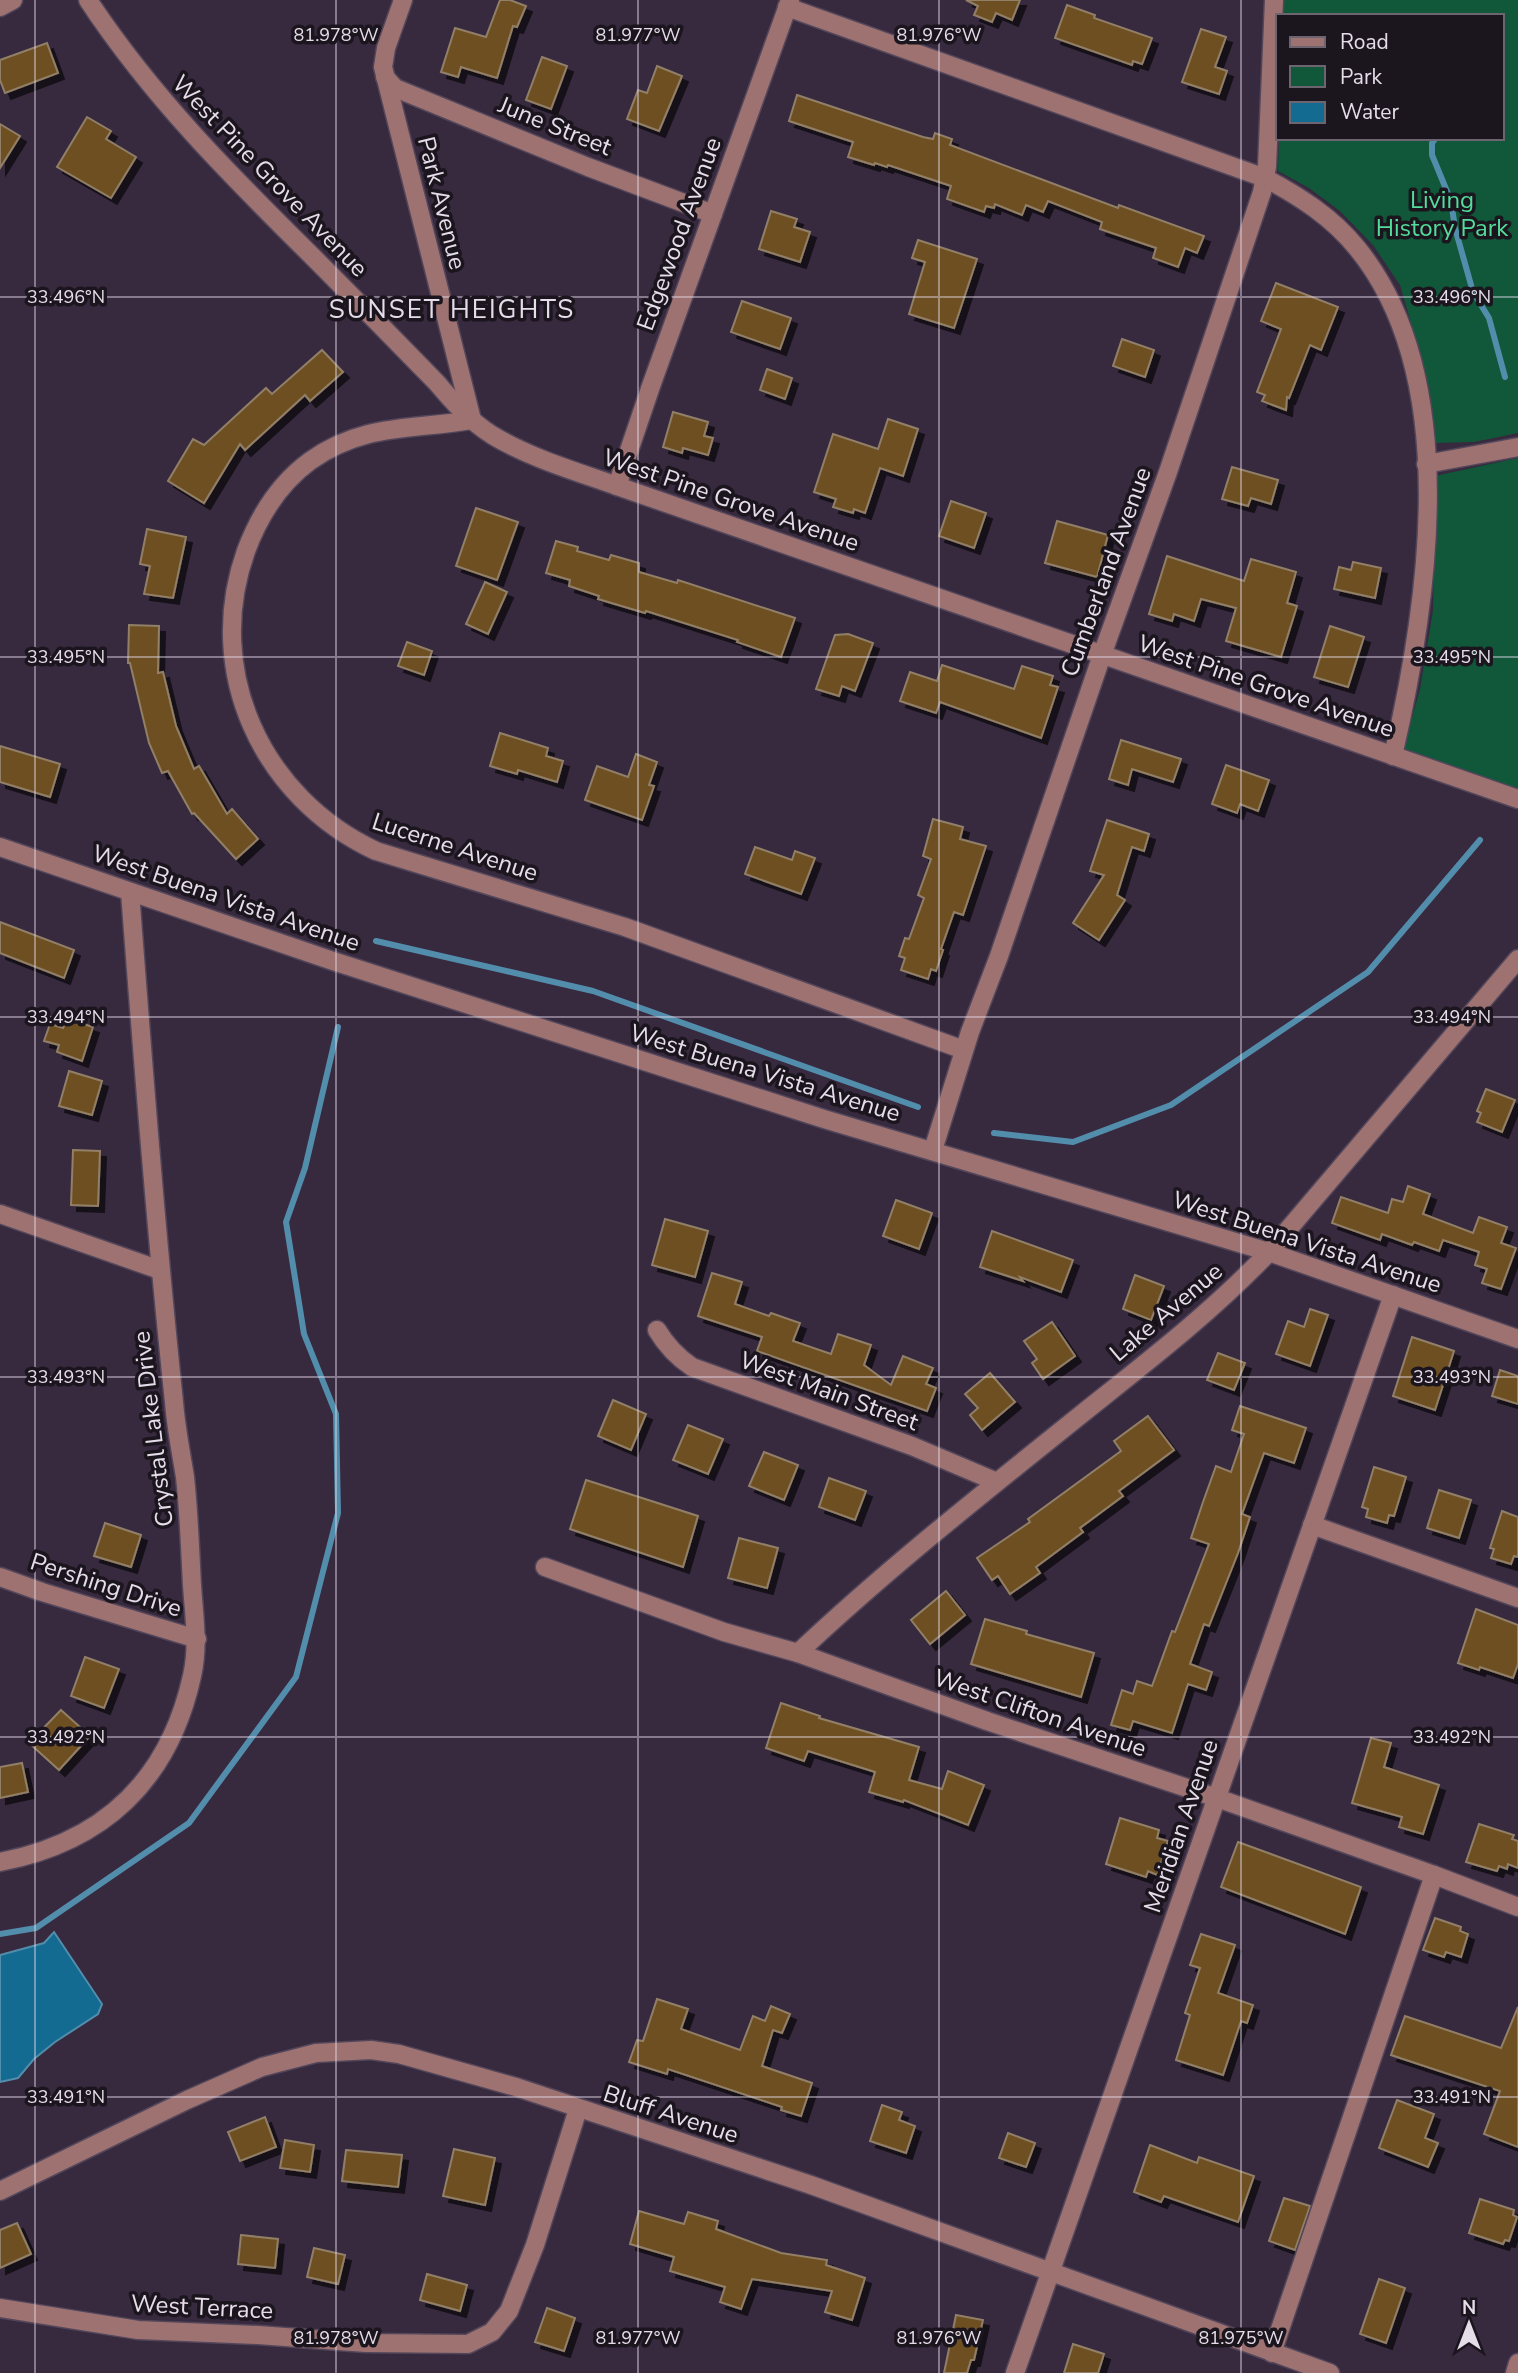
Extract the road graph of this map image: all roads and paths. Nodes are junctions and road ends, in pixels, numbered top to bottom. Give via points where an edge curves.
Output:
1 (13, 0) edge
2 (88, 0) edge
3 (402, 0) edge
4 (1274, 0) edge
5 (788, 4) edge
6 (0, 7) edge
7 (385, 75) junction
8 (1265, 177) junction
9 (713, 214) junction
10 (472, 420) junction
11 (1518, 447) edge
12 (1426, 464) junction
13 (617, 486) junction
14 (1102, 655) junction
15 (1393, 756) junction
16 (1518, 799) edge
17 (0, 847) edge
18 (130, 891) junction
19 (1518, 959) edge
20 (964, 1049) junction
21 (933, 1150) junction
22 (0, 1214) edge
23 (1269, 1252) junction
24 (160, 1270) junction
25 (1393, 1295) junction
26 (657, 1330) dead end
27 (1518, 1339) edge
28 (997, 1482) junction
29 (1312, 1525) junction
30 (545, 1567) dead end
31 (0, 1577) edge
32 (1518, 1598) edge
33 (197, 1639) junction
34 (798, 1653) junction
35 (1217, 1798) junction
36 (0, 1862) edge
37 (1434, 1875) junction
38 (1518, 1907) edge
39 (578, 2109) junction
40 (0, 2191) edge
41 (1050, 2273) junction
42 (0, 2308) edge
43 (1272, 2353) junction
44 (1518, 2363) edge
45 (1015, 2373) edge
46 (1330, 2373) edge
47 (1515, 2373) edge

1 - 6 street
2 - 10 street, West Pine Grove Avenue via 145,79 232,179
3 - 7 street, Park Avenue via 386,48
4 - 8 street, Cumberland Avenue
5 - 8 street
5 - 9 street, Edgewood Avenue
7 - 9 street, June Street via 389,83 408,93
7 - 10 street, Park Avenue
8 - 12 street via 1336,226 1388,295 1415,373
8 - 14 street, Cumberland Avenue
9 - 13 street, Edgewood Avenue
10 - 13 street, West Pine Grove Avenue via 532,454
10 - 20 street, Lucerne Avenue via 392,428 348,440 308,463 276,495 262,517 241,565 235,592 233,653 243,704 279,773 334,828 376,851 625,927
11 - 12 street
12 - 15 street via 1423,598
13 - 14 street, West Pine Grove Avenue
14 - 15 street, West Pine Grove Avenue
14 - 20 street, Cumberland Avenue
15 - 16 street, West Pine Grove Avenue
17 - 18 street, West Buena Vista Avenue
18 - 21 street, West Buena Vista Avenue via 824,1119
18 - 24 street, Crystal Lake Drive
19 - 23 street, Lake Avenue
20 - 21 street, Cumberland Avenue
21 - 23 street, West Buena Vista Avenue
22 - 24 street
23 - 25 street, West Buena Vista Avenue
23 - 28 street, Lake Avenue via 1172,1341
24 - 33 street, Crystal Lake Drive
25 - 27 street, West Buena Vista Avenue
25 - 29 street, Meridian Avenue
26 - 28 street, West Main Street via 679,1358 699,1370
28 - 34 street, Lake Avenue via 914,1548
29 - 32 street
29 - 35 street, Meridian Avenue
30 - 34 street, West Clifton Avenue via 724,1632
31 - 33 street, Pershing Drive
33 - 36 street, Crystal Lake Drive via 180,1715 142,1785 84,1833 32,1856
34 - 35 street, West Clifton Avenue
35 - 37 street, West Clifton Avenue
35 - 41 street, Meridian Avenue
37 - 38 street, West Clifton Avenue
37 - 43 street
39 - 40 street, Bluff Avenue via 399,2054 371,2050 316,2053 262,2067
39 - 41 street, Bluff Avenue via 811,2185
39 - 42 street, West Terrace via 535,2245 511,2304 492,2332 468,2344 138,2330
41 - 43 street, Bluff Avenue
41 - 45 street, Meridian Avenue
43 - 46 street, Bluff Avenue
44 - 47 street

